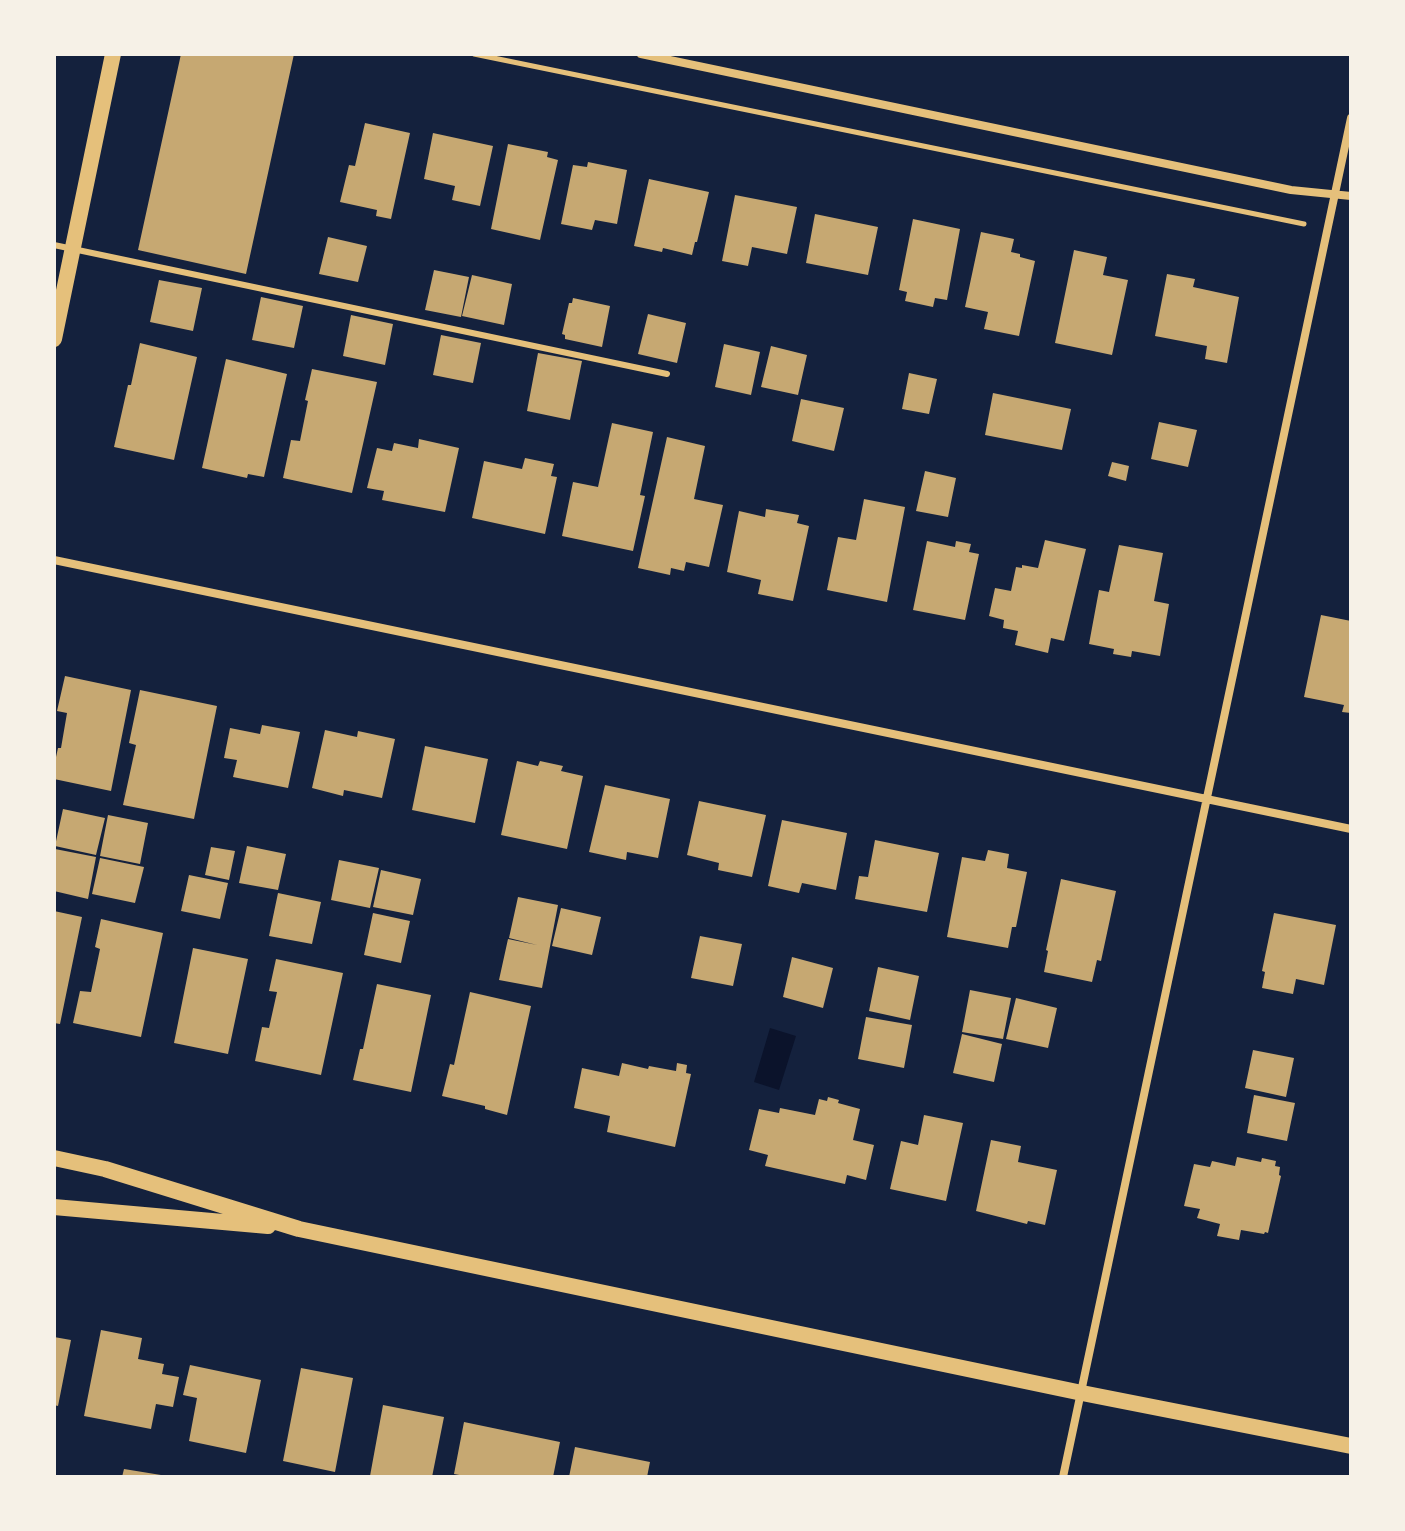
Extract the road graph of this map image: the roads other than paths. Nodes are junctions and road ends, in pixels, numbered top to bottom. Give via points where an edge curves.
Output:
1 (113, 54) edge
2 (641, 54) edge
3 (1351, 118) edge
4 (1335, 194) junction
5 (1351, 196) edge
6 (54, 245) edge
7 (74, 250) junction
8 (54, 339) edge
9 (667, 374) dead end
10 (54, 560) edge
11 (1206, 800) junction
12 (1351, 829) edge
13 (54, 1158) edge
14 (54, 1207) edge
15 (299, 1229) junction
16 (1082, 1393) junction
17 (1351, 1446) edge
18 (1063, 1477) edge

1 - 7 main road
2 - 4 street via 1291,190
3 - 4 street
4 - 5 street
4 - 11 street
6 - 7 lane
7 - 8 main road
7 - 9 lane
10 - 11 street
11 - 12 street
11 - 16 street
13 - 15 main road
14 - 15 main road
15 - 16 main road
16 - 17 main road
16 - 18 street

